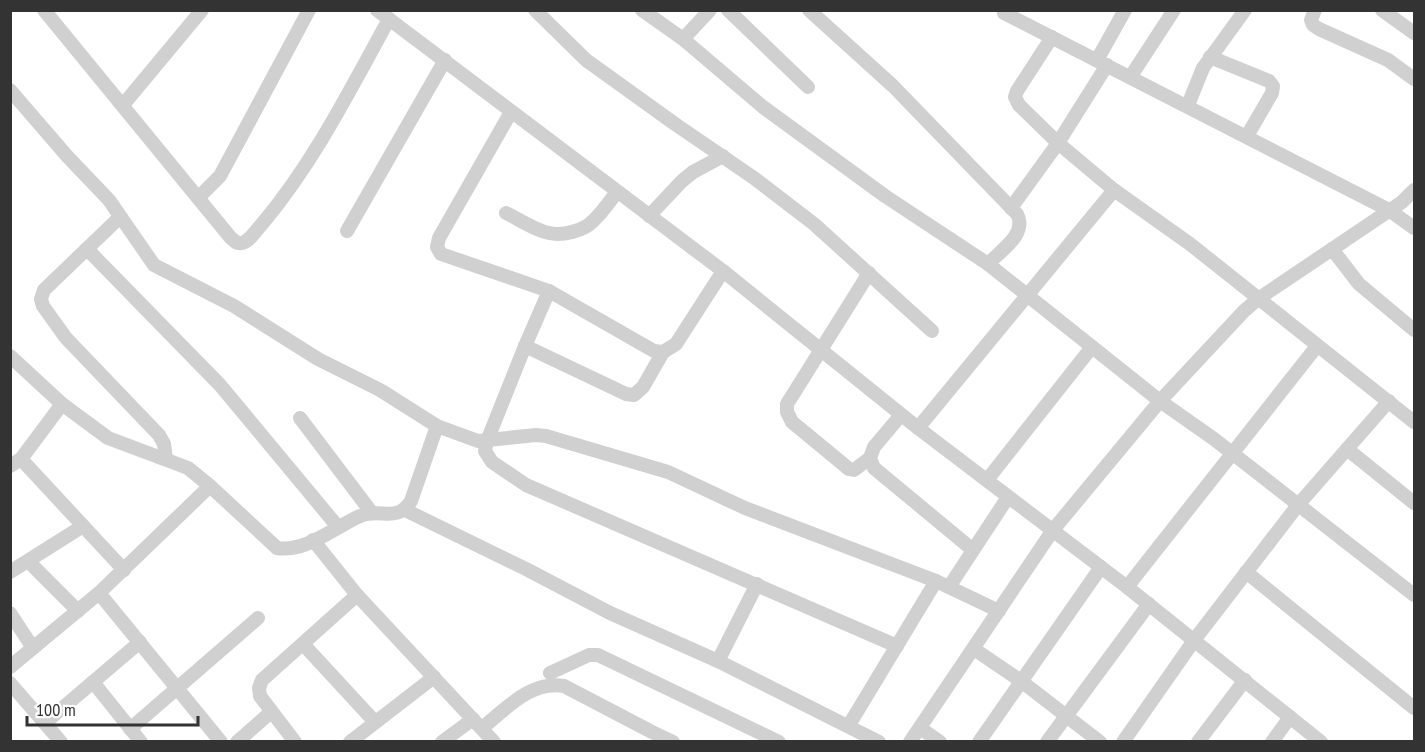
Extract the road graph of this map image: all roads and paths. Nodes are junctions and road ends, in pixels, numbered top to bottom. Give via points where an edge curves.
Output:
1 (44, 10) edge
2 (202, 10) edge
3 (309, 10) edge
4 (377, 10) edge
5 (535, 10) edge
6 (642, 10) edge
7 (710, 10) edge
8 (728, 10) edge
9 (809, 10) edge
10 (1125, 10) edge
11 (1174, 10) edge
12 (1245, 10) edge
13 (1315, 10) edge
14 (1386, 12) edge
15 (1004, 13) dead end
16 (389, 19) junction
17 (1414, 33) edge
18 (1052, 37) junction
19 (683, 39) junction
20 (1210, 57) junction
21 (444, 60) junction
22 (1102, 62) junction
23 (1131, 76) junction
24 (1414, 79) edge
25 (808, 87) dead end
26 (10, 90) edge
27 (123, 105) junction
28 (1188, 105) junction
29 (510, 112) junction
30 (1247, 136) junction
31 (1058, 143) junction
32 (723, 156) junction
33 (1113, 190) junction
34 (1414, 190) edge
35 (617, 192) junction
36 (199, 197) junction
37 (1011, 208) junction
38 (1389, 210) junction
39 (506, 213) dead end
40 (649, 216) junction
41 (120, 217) junction
42 (1414, 228) edge
43 (347, 231) dead end
44 (87, 249) junction
45 (1332, 249) junction
46 (988, 264) junction
47 (723, 271) junction
48 (869, 273) junction
49 (549, 291) junction
50 (1028, 296) junction
51 (1258, 299) junction
52 (1414, 330) edge
53 (932, 331) dead end
54 (1317, 345) junction
55 (525, 346) junction
56 (1092, 346) junction
57 (663, 352) junction
58 (821, 352) junction
59 (12, 362) edge
60 (1160, 401) junction
61 (1389, 401) junction
62 (62, 404) junction
63 (901, 415) junction
64 (300, 418) dead end
65 (1414, 420) edge
66 (438, 426) junction
67 (918, 428) junction
68 (487, 441) junction
69 (1347, 449) junction
70 (1232, 453) junction
71 (870, 458) junction
72 (166, 459) junction
73 (16, 463) edge
74 (987, 480) junction
75 (210, 486) junction
76 (1008, 496) junction
77 (1414, 503) edge
78 (1298, 505) junction
79 (405, 510) junction
80 (372, 513) junction
81 (83, 526) junction
82 (338, 527) junction
83 (1053, 530) junction
84 (313, 540) junction
85 (973, 550) junction
86 (28, 561) junction
87 (1101, 567) junction
88 (124, 570) junction
89 (10, 572) edge
90 (1246, 572) junction
91 (757, 584) junction
92 (943, 584) junction
93 (1127, 587) junction
94 (99, 593) junction
95 (357, 595) junction
96 (1414, 595) edge
97 (1149, 604) junction
98 (78, 611) junction
99 (999, 611) junction
100 (10, 613) edge
101 (258, 618) dead end
102 (1195, 639) junction
103 (140, 642) junction
104 (303, 644) junction
105 (897, 646) junction
106 (33, 648) junction
107 (974, 649) junction
108 (718, 660) junction
109 (10, 667) edge
110 (550, 673) dead end
111 (434, 677) junction
112 (1245, 680) junction
113 (1021, 681) junction
114 (93, 682) junction
115 (10, 683) edge
116 (178, 687) junction
117 (1414, 708) edge
118 (271, 712) junction
119 (1068, 716) junction
120 (1290, 717) junction
121 (46, 722) junction
122 (375, 722) junction
123 (478, 724) junction
124 (849, 725) junction
125 (920, 728) junction
126 (130, 729) junction
127 (61, 741) edge
128 (141, 741) edge
129 (221, 741) edge
130 (237, 741) edge
131 (295, 741) edge
132 (350, 741) edge
133 (442, 741) edge
134 (494, 741) edge
135 (673, 741) edge
136 (779, 741) edge
137 (879, 741) edge
138 (910, 741) edge
139 (940, 741) edge
140 (979, 741) edge
141 (1047, 741) edge
142 (1100, 741) edge
143 (1123, 741) edge
144 (1198, 741) edge
145 (1272, 741) edge
146 (1321, 741) edge

1 - 27 street
2 - 27 street
3 - 36 street via 220,176
4 - 16 street
5 - 32 street via 586,60
6 - 19 street
7 - 19 street
8 - 25 street
9 - 37 street via 893,86
10 - 22 street
11 - 23 street
12 - 20 street
13 - 24 street via 1311,20 1318,29 1388,60
14 - 17 street
15 - 18 street
16 - 21 street
16 - 36 street via 317,149 249,239 235,242
18 - 22 street
18 - 31 street via 1015,97
19 - 46 street via 764,107 866,183
20 - 28 street
20 - 30 street via 1269,81 1274,87
21 - 29 street
21 - 43 street
22 - 23 street
22 - 31 street
23 - 28 street
26 - 41 street
27 - 36 street
28 - 30 street
29 - 35 street
29 - 49 street via 437,247 449,258
30 - 38 street
31 - 33 street
31 - 37 street
32 - 40 street via 693,172
32 - 48 street via 814,224
33 - 50 street
33 - 51 street via 1190,244
34 - 38 street
35 - 39 street via 594,221 578,230 548,233
35 - 40 street
37 - 46 street via 1021,220 1020,227
38 - 42 street
38 - 45 street
40 - 47 street
41 - 44 street
41 - 66 street via 154,265 234,306 318,359 380,390
44 - 72 street via 44,290 43,306 75,347 159,435
44 - 82 street via 220,385
45 - 51 street
45 - 52 street via 1359,284
46 - 50 street
47 - 57 street via 676,344
47 - 58 street
48 - 53 street
48 - 58 street
49 - 55 street
49 - 57 street via 654,351
50 - 56 street
50 - 67 street
51 - 54 street
51 - 60 street
54 - 61 street
54 - 70 street
55 - 57 street via 626,394 634,394 643,387
55 - 68 street
56 - 60 street
56 - 74 street
58 - 63 street
58 - 71 street via 787,404 787,412 792,422 849,469 860,467
59 - 62 street
60 - 70 street
60 - 83 street
61 - 65 street
61 - 69 street
62 - 72 street via 108,438
62 - 73 street
63 - 67 street
63 - 71 street via 874,447
64 - 80 street
66 - 68 street
66 - 79 street
67 - 74 street
68 - 91 street via 485,451 492,462 526,485
68 - 92 street via 546,436 668,471 745,508
69 - 77 street
69 - 78 street
70 - 78 street
70 - 93 street
71 - 85 street via 881,476
72 - 75 street via 188,468
73 - 81 street
74 - 76 street
75 - 84 street via 277,548 287,549
75 - 88 street
76 - 83 street
76 - 85 street
78 - 90 street
78 - 96 street
79 - 80 street via 395,515
79 - 108 street via 610,613
80 - 82 street
81 - 86 street
81 - 88 street
82 - 84 street
83 - 87 street
83 - 99 street
84 - 95 street
85 - 92 street
86 - 89 street
86 - 98 street
87 - 93 street
87 - 113 street
88 - 94 street
90 - 102 street
90 - 117 street
91 - 105 street
91 - 108 street
92 - 99 street
92 - 105 street
93 - 97 street
94 - 98 street
94 - 103 street
95 - 104 street
95 - 111 street
97 - 102 street
97 - 119 street
98 - 106 street
99 - 107 street
100 - 106 street
101 - 116 street
102 - 112 street
102 - 143 street
103 - 114 street
103 - 116 street
104 - 118 street via 262,680 260,696
104 - 122 street
105 - 124 street
106 - 109 street
107 - 113 street
107 - 125 street
108 - 124 street
110 - 136 street via 589,655 598,655
111 - 122 street
111 - 123 street
112 - 120 street
112 - 144 street
113 - 119 street
113 - 140 street
114 - 121 street
114 - 126 street
115 - 121 street
116 - 126 street
116 - 129 street
118 - 130 street
118 - 131 street
119 - 141 street
119 - 142 street
120 - 145 street
120 - 146 street
121 - 127 street
122 - 132 street
123 - 133 street
123 - 134 street
123 - 135 street via 534,688 552,683
124 - 137 street
125 - 138 street
125 - 139 street
126 - 128 street

